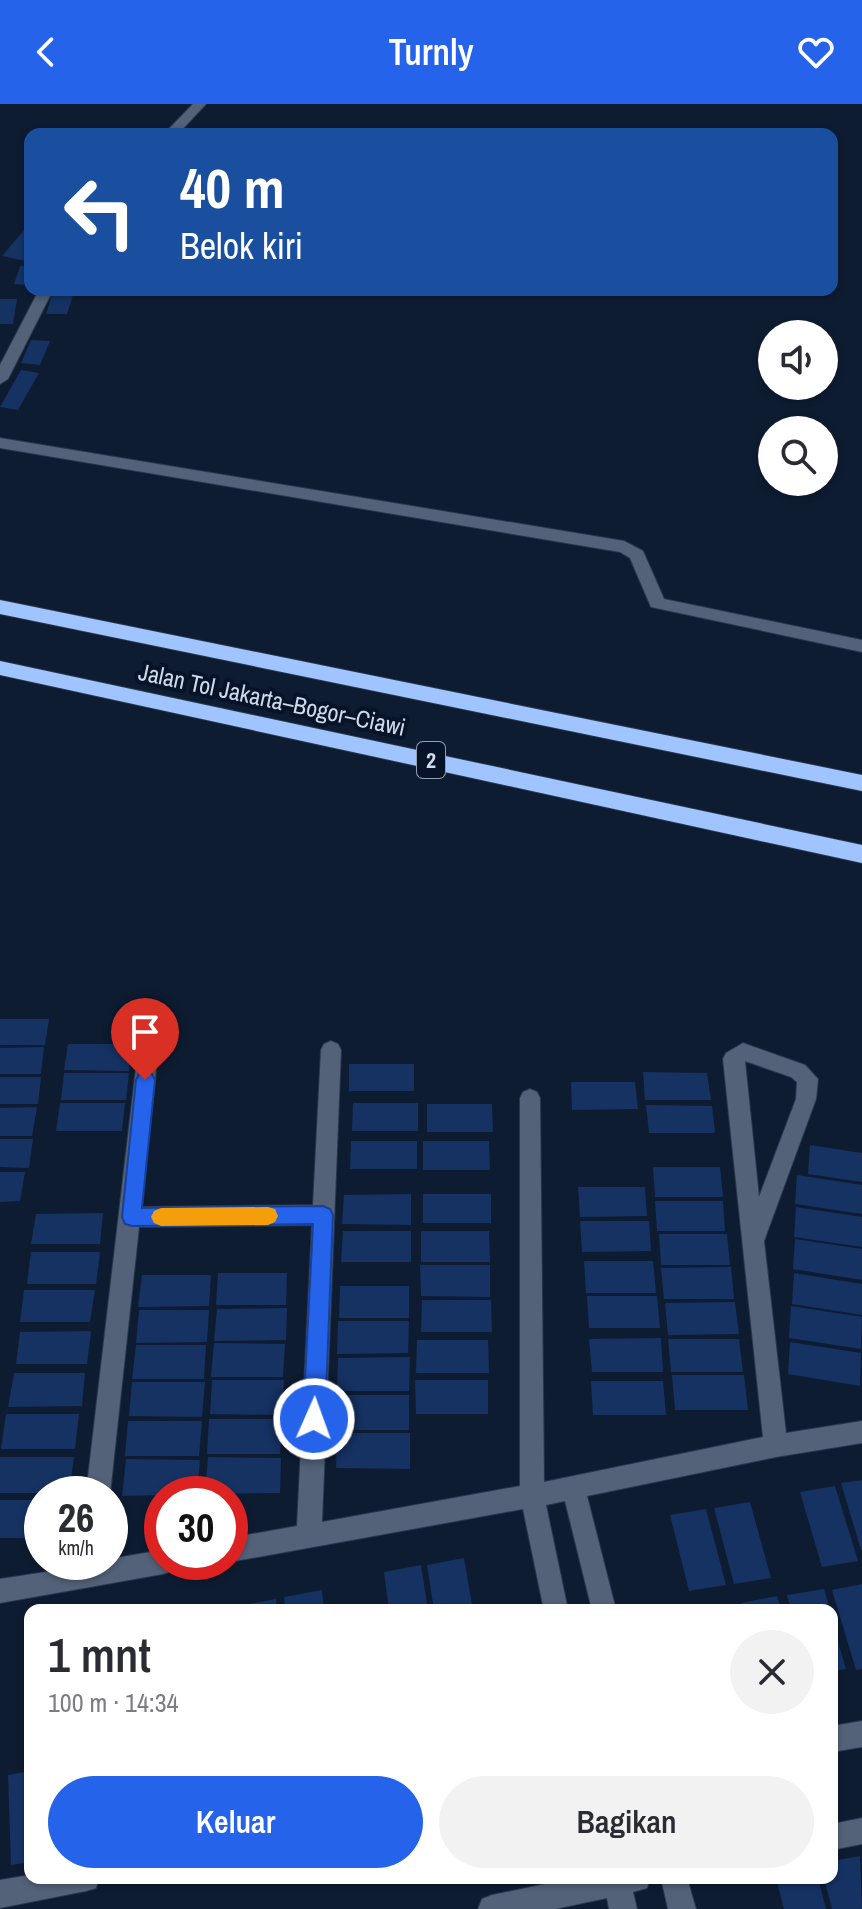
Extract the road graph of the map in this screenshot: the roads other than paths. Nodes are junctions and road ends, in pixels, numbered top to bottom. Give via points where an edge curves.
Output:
1 (200, 104) edge
2 (177, 128) edge
3 (43, 296) edge
4 (0, 379) edge
5 (0, 443) edge
6 (0, 607) edge
7 (862, 646) edge
8 (0, 668) edge
9 (862, 783) edge
10 (797, 840) junction
11 (862, 854) edge
12 (862, 861) edge
13 (151, 1025) dead end
14 (331, 1050) dead end
15 (530, 1098) dead end
16 (323, 1215) junction
17 (132, 1217) junction
18 (753, 1242) junction
19 (862, 1432) edge
20 (776, 1446) junction
21 (100, 1476) edge
22 (573, 1487) junction
23 (532, 1496) junction
24 (309, 1535) junction
25 (248, 1547) edge
26 (44, 1580) edge
27 (0, 1591) edge
28 (555, 1604) edge
29 (602, 1604) edge
30 (862, 1734) edge
31 (838, 1738) edge
32 (862, 1831) edge
33 (838, 1836) edge
34 (54, 1884) edge
35 (676, 1884) edge
36 (623, 1887) edge
37 (0, 1894) edge
38 (492, 1909) edge
39 (682, 1909) edge

1 - 2 street
3 - 4 street
5 - 7 street via 624,547 637,555 657,603
6 - 9 highway, Jalan Tol Jakarta–Bogor–Ciawi
8 - 10 highway, Jalan Tol Jakarta–Bogor–Ciawi / 2
10 - 11 highway, Jalan Tol Jakarta–Bogor–Ciawi / 2
10 - 12 highway
13 - 17 street
14 - 16 street
15 - 23 street
16 - 17 street
16 - 24 street
17 - 21 street
18 - 18 street via 733,1059 743,1052 808,1079 806,1099
18 - 20 street
19 - 20 street
20 - 22 street
22 - 23 street
22 - 29 street
23 - 24 street
23 - 28 street
24 - 25 street
26 - 27 street
30 - 31 street
32 - 33 street
34 - 37 street
35 - 39 street
36 - 38 street

